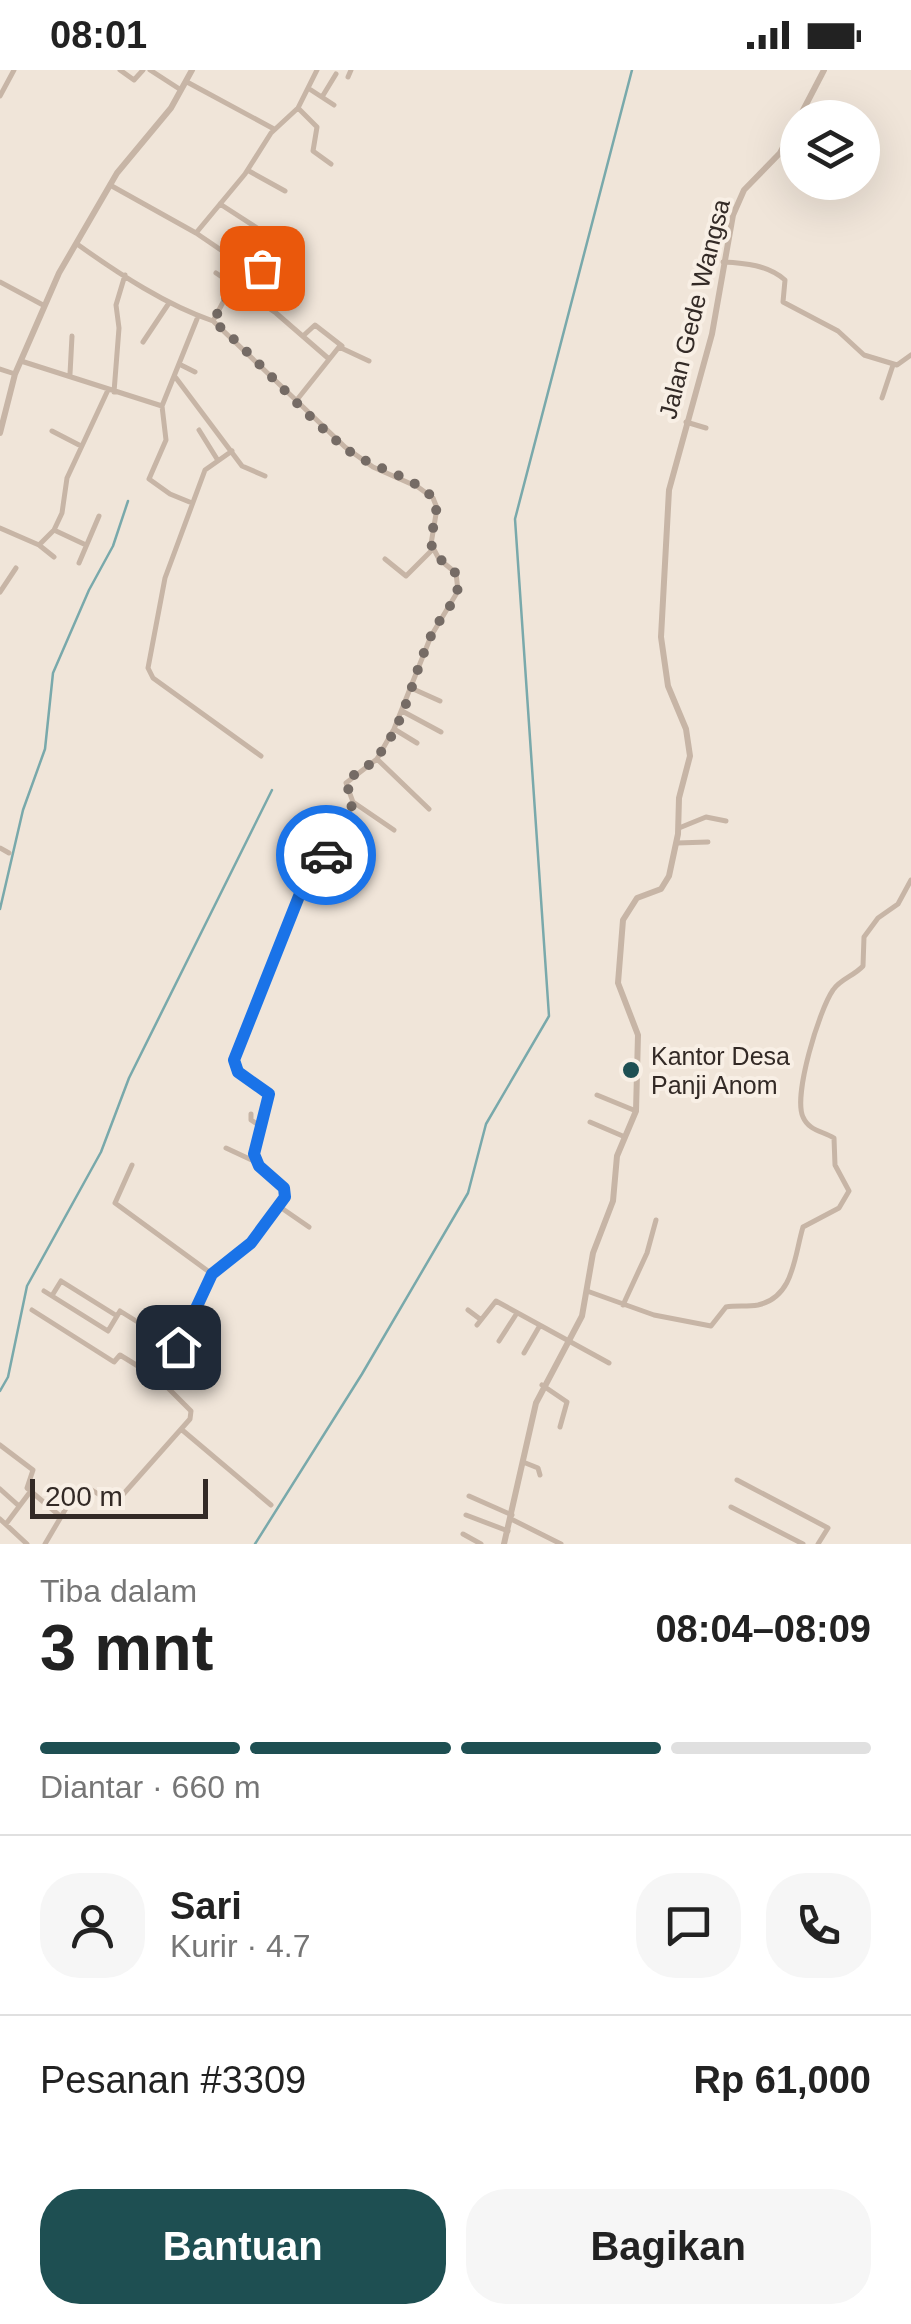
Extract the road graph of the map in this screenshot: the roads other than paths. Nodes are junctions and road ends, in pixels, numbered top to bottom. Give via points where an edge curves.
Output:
1 (0, 70) edge
2 (120, 70) edge
3 (147, 70) edge
4 (192, 70) edge
5 (317, 70) edge
6 (824, 70) edge
7 (11, 73) edge
8 (336, 74) dead end
9 (188, 82) junction
10 (182, 90) junction
11 (310, 90) junction
12 (0, 96) edge
13 (322, 97) junction
14 (808, 100) edge
15 (334, 105) dead end
16 (298, 108) junction
17 (274, 130) junction
18 (780, 152) edge
19 (331, 164) dead end
20 (248, 170) junction
21 (110, 185) junction
22 (286, 192) dead end
23 (220, 204) junction
24 (709, 227) dead end
25 (196, 233) junction
26 (727, 238) junction
27 (274, 239) dead end
28 (76, 244) junction
29 (723, 262) junction
30 (272, 267) dead end
31 (243, 270) junction
32 (216, 273) dead end
33 (125, 275) junction
34 (0, 282) edge
35 (234, 284) junction
36 (169, 303) junction
37 (43, 305) junction
38 (197, 319) junction
39 (213, 321) junction
40 (72, 336) dead end
41 (303, 336) junction
42 (143, 342) dead end
43 (342, 346) junction
44 (911, 354) edge
45 (329, 359) junction
46 (21, 361) junction
47 (368, 362) dead end
48 (893, 364) junction
49 (181, 365) junction
50 (0, 369) edge
51 (194, 372) dead end
52 (15, 374) junction
53 (70, 374) junction
54 (176, 378) junction
55 (111, 391) junction
56 (882, 398) dead end
57 (296, 401) junction
58 (162, 406) junction
59 (686, 422) junction
60 (706, 428) dead end
61 (198, 430) dead end
62 (52, 432) dead end
63 (0, 433) edge
64 (81, 446) junction
65 (232, 451) junction
66 (218, 458) junction
67 (265, 476) dead end
68 (194, 503) junction
69 (99, 516) dead end
70 (0, 528) edge
71 (54, 530) junction
72 (39, 545) junction
73 (86, 545) junction
74 (433, 549) junction
75 (54, 557) dead end
76 (385, 559) dead end
77 (79, 563) dead end
78 (16, 568) dead end
79 (0, 592) edge
80 (411, 688) junction
81 (440, 701) dead end
82 (402, 711) junction
83 (394, 729) junction
84 (441, 732) dead end
85 (417, 743) dead end
86 (261, 756) dead end
87 (377, 758) junction
88 (353, 802) junction
89 (429, 809) dead end
90 (726, 822) dead end
91 (679, 828) junction
92 (394, 830) dead end
93 (708, 842) dead end
94 (677, 843) junction
95 (0, 848) edge
96 (8, 853) dead end
97 (911, 880) edge
98 (597, 1095) dead end
99 (636, 1111) junction
100 (251, 1114) dead end
101 (590, 1122) dead end
102 (260, 1126) junction
103 (626, 1136) junction
104 (226, 1148) dead end
105 (256, 1162) junction
106 (132, 1165) dead end
107 (280, 1207) junction
108 (656, 1220) dead end
109 (309, 1227) dead end
110 (212, 1274) junction
111 (44, 1290) dead end
112 (588, 1291) junction
113 (52, 1295) junction
114 (623, 1304) junction
115 (32, 1310) dead end
116 (468, 1310) dead end
117 (518, 1312) junction
118 (117, 1316) junction
119 (539, 1327) junction
120 (499, 1341) dead end
121 (568, 1343) junction
122 (143, 1344) dead end
123 (178, 1347) junction
124 (524, 1353) dead end
125 (609, 1363) dead end
126 (166, 1364) junction
127 (160, 1380) junction
128 (542, 1385) junction
129 (560, 1428) dead end
130 (181, 1429) junction
131 (0, 1445) edge
132 (523, 1462) junction
133 (540, 1475) dead end
134 (737, 1480) dead end
135 (0, 1489) edge
136 (30, 1492) junction
137 (469, 1496) dead end
138 (271, 1504) dead end
139 (20, 1506) junction
140 (731, 1506) dead end
141 (466, 1515) dead end
142 (60, 1516) junction
143 (512, 1517) junction
144 (3, 1521) edge
145 (508, 1531) junction
146 (464, 1534) dead end
147 (27, 1544) edge
148 (45, 1544) edge
149 (481, 1544) edge
150 (504, 1544) edge
151 (561, 1544) edge
152 (803, 1544) edge
153 (818, 1544) edge

1 - 7 street
2 - 3 street via 134,80
3 - 10 street
4 - 9 street
5 - 11 street
6 - 14 street, Jalan Gede Wangsa
7 - 12 street
8 - 13 street
9 - 10 street
9 - 17 street
10 - 21 street
11 - 13 street
11 - 16 street
13 - 15 street
16 - 17 street
16 - 19 street via 317,127 313,151
17 - 20 street
18 - 26 street, Jalan Gede Wangsa via 742,194
20 - 22 street
20 - 23 street
21 - 25 street
21 - 28 street
23 - 25 street
23 - 27 street
24 - 26 street
25 - 31 street
26 - 29 street, Jalan Gede Wangsa
28 - 33 street
28 - 37 street
29 - 48 street via 780,275 786,305 838,331 864,355
29 - 59 street, Jalan Gede Wangsa via 712,334
30 - 31 street
31 - 35 street
32 - 35 street
33 - 36 street
33 - 55 street via 116,306
34 - 37 street
35 - 39 street
35 - 41 street
36 - 38 street
36 - 42 street
37 - 46 street
38 - 39 street
38 - 49 street
39 - 57 street
40 - 53 street
41 - 43 street via 314,326
41 - 45 street
43 - 45 street
43 - 47 street
44 - 48 street
45 - 57 street
46 - 52 street
46 - 53 street
48 - 56 street
49 - 51 street
49 - 54 street
50 - 52 street
52 - 63 street
53 - 55 street
54 - 58 street
54 - 65 street
55 - 58 street
55 - 64 street
57 - 74 street via 359,458 433,498
58 - 68 street via 166,440 149,481
59 - 60 street
59 - 91 street, Jalan Gede Wangsa via 668,500 660,625 668,686 690,748
61 - 66 street
62 - 64 street
64 - 71 street
65 - 66 street
65 - 67 street via 246,469
66 - 68 street via 205,470
68 - 86 street via 165,578 148,668
69 - 73 street
70 - 72 street
71 - 72 street
71 - 73 street
72 - 75 street
73 - 77 street
74 - 76 street via 406,576
74 - 80 street via 456,573 458,591
78 - 79 street
80 - 81 street
80 - 82 street
82 - 83 street
82 - 84 street
83 - 85 street
83 - 87 street
87 - 88 street via 348,778
87 - 89 street
88 - 92 street
88 - 102 street via 338,843 307,876 236,1055 238,1072 269,1094
90 - 91 street via 706,817
91 - 94 street, Jalan Gede Wangsa
93 - 94 street
94 - 99 street, Jalan Gede Wangsa via 665,884 640,896 623,920 618,983 638,1035
95 - 96 street
97 - 114 street via 898,904 869,928 860,970 831,993 801,1092 808,1125 834,1138 848,1198 803,1227 777,1298 726,1307 711,1326
98 - 99 street
99 - 103 street, Jalan Gede Wangsa
100 - 102 street
101 - 103 street
102 - 105 street
103 - 112 street, Jalan Gede Wangsa via 612,1205 592,1253
104 - 105 street
105 - 107 street via 284,1188
106 - 110 street via 115,1203
107 - 109 street
107 - 110 street via 246,1249
108 - 114 street
110 - 123 street
111 - 113 street
112 - 114 street
112 - 121 street, Jalan Gede Wangsa
113 - 118 street via 108,1330
113 - 118 street via 61,1281
115 - 127 street via 114,1362 120,1355
116 - 117 street via 479,1322 495,1300
117 - 119 street
117 - 120 street
118 - 123 street via 120,1311
119 - 121 street
119 - 124 street
121 - 125 street
121 - 128 street, Jalan Gede Wangsa
122 - 126 street
123 - 126 street
126 - 127 street
127 - 130 street via 191,1411
128 - 129 street via 567,1402
128 - 132 street, Jalan Gede Wangsa
130 - 138 street
130 - 142 street via 119,1499 111,1502 82,1486
131 - 136 street via 33,1470 26,1482
132 - 133 street via 540,1468
132 - 143 street, Jalan Gede Wangsa
134 - 153 street via 828,1528
135 - 139 street
136 - 139 street
136 - 142 street
137 - 143 street
139 - 144 street
140 - 152 street
141 - 145 street
142 - 148 street
143 - 145 street, Jalan Gede Wangsa
143 - 151 street
144 - 147 street
145 - 150 street, Jalan Gede Wangsa
146 - 149 street

